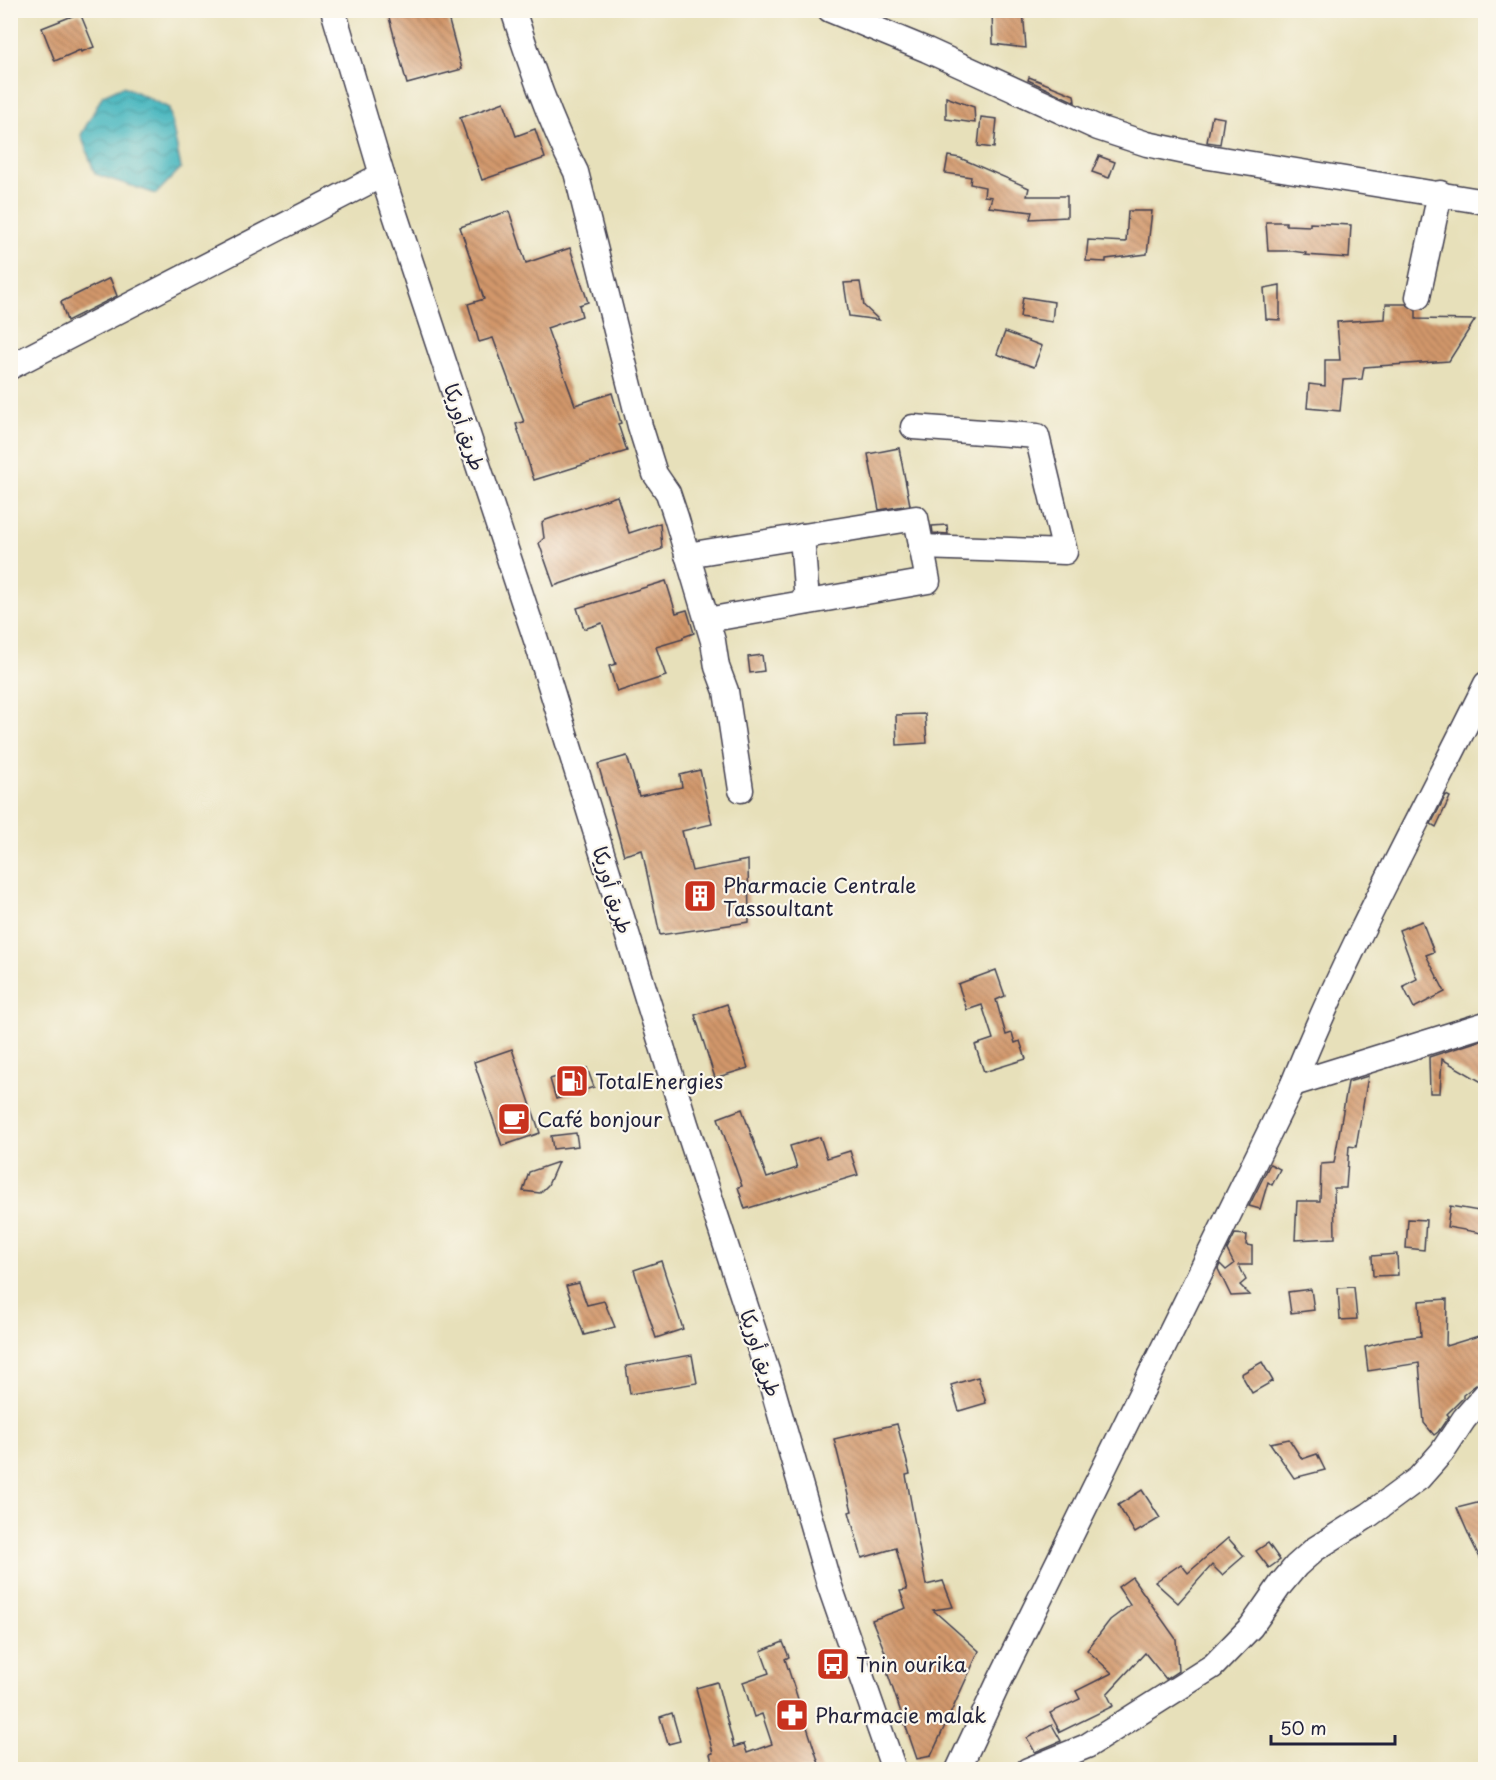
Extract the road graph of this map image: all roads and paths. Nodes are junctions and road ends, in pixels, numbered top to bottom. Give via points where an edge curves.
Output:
1 (333, 10) edge
2 (513, 10) edge
3 (830, 10) edge
4 (382, 175) junction
5 (1440, 194) junction
6 (1485, 202) edge
7 (1418, 297) dead end
8 (10, 368) edge
9 (913, 427) dead end
10 (802, 536) junction
11 (921, 547) junction
12 (687, 555) junction
13 (807, 602) junction
14 (707, 620) junction
15 (1485, 684) edge
16 (741, 790) dead end
17 (1485, 1024) edge
18 (1293, 1084) junction
19 (1485, 1394) edge
20 (894, 1770) edge
21 (958, 1770) edge
22 (1028, 1770) edge

1 - 4 street, طريق أوريكا
2 - 12 street via 557,136 576,172 640,426 655,474 668,493
3 - 5 street via 1098,128 1147,144
4 - 8 street
4 - 20 street, طريق أوريكا via 537,643 771,1383 829,1584
5 - 6 street
5 - 7 street
9 - 11 street via 1037,436 1065,552
10 - 11 street via 916,518
10 - 12 street
10 - 13 street
11 - 13 street via 928,581
12 - 14 street
13 - 14 street
14 - 16 street via 726,691
15 - 18 street via 1354,947
17 - 18 street
18 - 21 street
19 - 22 street via 1419,1478 1296,1566 1251,1627 1213,1666 1087,1746

